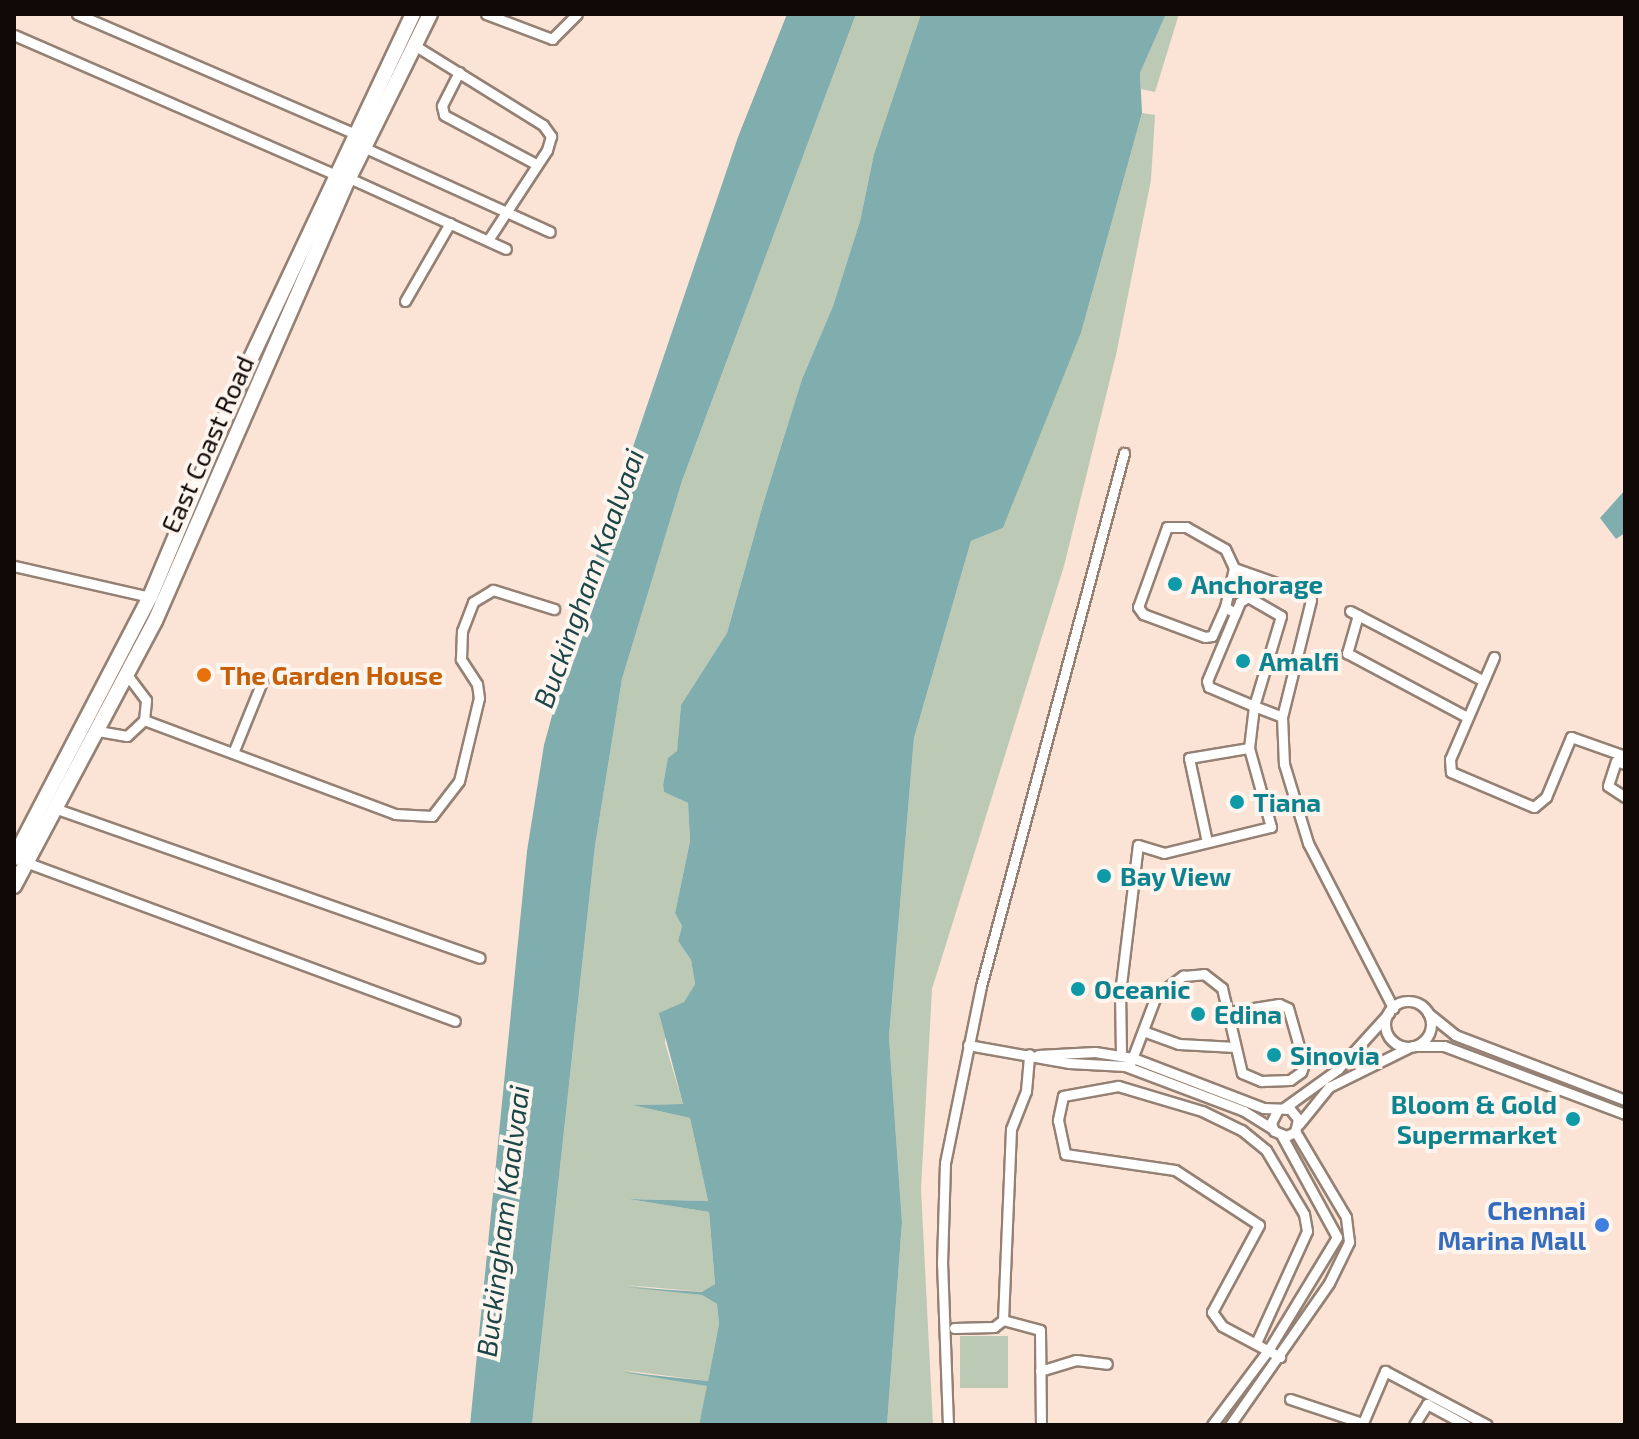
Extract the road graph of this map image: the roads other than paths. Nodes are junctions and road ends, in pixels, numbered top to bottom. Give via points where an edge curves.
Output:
1 (77, 14) edge
2 (413, 14) edge
3 (430, 14) edge
4 (486, 14) edge
5 (577, 14) edge
6 (14, 35) edge
7 (414, 45) junction
8 (459, 72) junction
9 (353, 133) junction
10 (363, 147) junction
11 (534, 163) junction
12 (342, 176) junction
13 (504, 212) junction
14 (450, 223) junction
15 (550, 232) dead end
16 (488, 240) junction
17 (506, 249) dead end
18 (405, 301) dead end
19 (1124, 453) dead end
20 (14, 566) edge
21 (1234, 568) junction
22 (150, 597) junction
23 (1225, 607) junction
24 (554, 609) dead end
25 (1235, 613) junction
26 (1494, 657) dead end
27 (128, 676) junction
28 (263, 679) dead end
29 (1482, 680) junction
30 (1254, 706) junction
31 (1282, 717) junction
32 (1467, 717) junction
33 (144, 720) junction
34 (98, 731) junction
35 (1249, 748) junction
36 (233, 753) junction
37 (1625, 756) edge
38 (1625, 764) edge
39 (1625, 797) edge
40 (57, 809) junction
41 (1207, 842) junction
42 (21, 860) edge
43 (14, 886) edge
44 (479, 958) dead end
45 (1391, 1010) junction
46 (1229, 1012) junction
47 (1428, 1013) junction
48 (455, 1021) dead end
49 (1143, 1031) junction
50 (968, 1045) junction
51 (1412, 1046) junction
52 (1235, 1047) junction
53 (1121, 1054) junction
54 (1033, 1055) junction
55 (1131, 1062) junction
56 (1622, 1099) edge
57 (1613, 1109) junction
58 (1279, 1110) junction
59 (1625, 1114) edge
60 (1297, 1128) junction
61 (1278, 1133) junction
62 (1317, 1167) junction
63 (1302, 1173) junction
64 (1003, 1320) junction
65 (954, 1328) dead end
66 (1256, 1343) junction
67 (1269, 1349) junction
68 (1280, 1357) junction
69 (1107, 1364) dead end
70 (1040, 1371) junction
71 (1290, 1399) dead end
72 (1362, 1424) edge
73 (948, 1425) edge
74 (1041, 1425) edge
75 (1212, 1425) edge
76 (1230, 1425) edge
77 (1414, 1425) edge
78 (1466, 1425) edge
79 (1487, 1425) edge

1 - 9 street
2 - 9 main road, East Coast Road
3 - 7 main road, East Coast Road
4 - 5 street via 552,39
6 - 12 street
7 - 8 street
7 - 10 main road, East Coast Road
8 - 11 street via 548,129 551,142
8 - 11 street via 442,106 444,115
9 - 12 main road, East Coast Road
10 - 12 main road, East Coast Road
10 - 13 street
11 - 13 street
12 - 14 street
12 - 22 main road, East Coast Road
12 - 27 main road, East Coast Road
13 - 15 street
13 - 16 street
14 - 16 street
14 - 18 street
16 - 17 street
19 - 50 street
20 - 22 street
21 - 23 street
21 - 23 street via 1225,549 1208,537 1186,527 1167,527 1138,607 1143,614 1205,637 1212,636
21 - 31 street via 1311,600
22 - 42 main road, East Coast Road
23 - 25 street
24 - 36 street via 493,590 473,602 462,631 461,659 477,684 479,698 459,781 432,816 395,814
25 - 30 street via 1208,685
25 - 30 street via 1248,597 1281,616
26 - 29 street
27 - 33 street via 146,700
27 - 34 main road, East Coast Road
28 - 36 street
29 - 32 street
29 - 32 street via 1354,613 1347,653
30 - 31 street
30 - 35 street
31 - 45 street via 1284,764 1308,843
32 - 37 street via 1450,759 1451,772 1534,807 1546,797 1571,737
33 - 34 street via 127,736
33 - 36 street
34 - 40 main road, East Coast Road
35 - 41 street via 1189,758
35 - 41 street via 1271,827
38 - 39 street via 1616,761 1608,786
40 - 42 main road, East Coast Road
40 - 44 street
41 - 53 street via 1164,853 1138,845 1120,993
42 - 43 main road, East Coast Road
42 - 48 street
45 - 47 street via 1414,1002
45 - 51 street via 1390,1038
45 - 58 street via 1338,1069
46 - 49 street via 1215,979 1183,976 1156,996
46 - 52 street
46 - 52 street via 1279,1004 1288,1008 1304,1064 1290,1080 1261,1081 1242,1073
47 - 51 street via 1428,1035
47 - 56 street via 1455,1035
49 - 52 street via 1179,1044
49 - 55 street
50 - 54 street
50 - 73 street via 945,1163 942,1264
51 - 57 street via 1444,1046
51 - 60 street via 1329,1087
53 - 54 street
53 - 55 street
54 - 55 street
54 - 64 street via 1011,1129
55 - 58 street
55 - 61 street via 1244,1111
56 - 57 street
57 - 59 street
58 - 60 street via 1294,1112
58 - 61 street
60 - 61 street
60 - 62 street
61 - 63 street
62 - 63 street
62 - 68 street via 1350,1226 1349,1242
63 - 67 street via 1337,1237
64 - 65 street via 994,1327
64 - 70 street via 1040,1330
66 - 66 street via 1307,1231 1294,1194 1266,1150 1241,1130 1202,1111 1118,1086 1063,1096 1058,1120 1065,1154 1175,1170 1259,1225 1212,1312 1222,1326
66 - 67 street
67 - 68 street
67 - 75 street
68 - 76 street
69 - 70 street via 1076,1360
70 - 74 street
71 - 72 street
72 - 79 street via 1385,1371
77 - 78 street via 1427,1404

